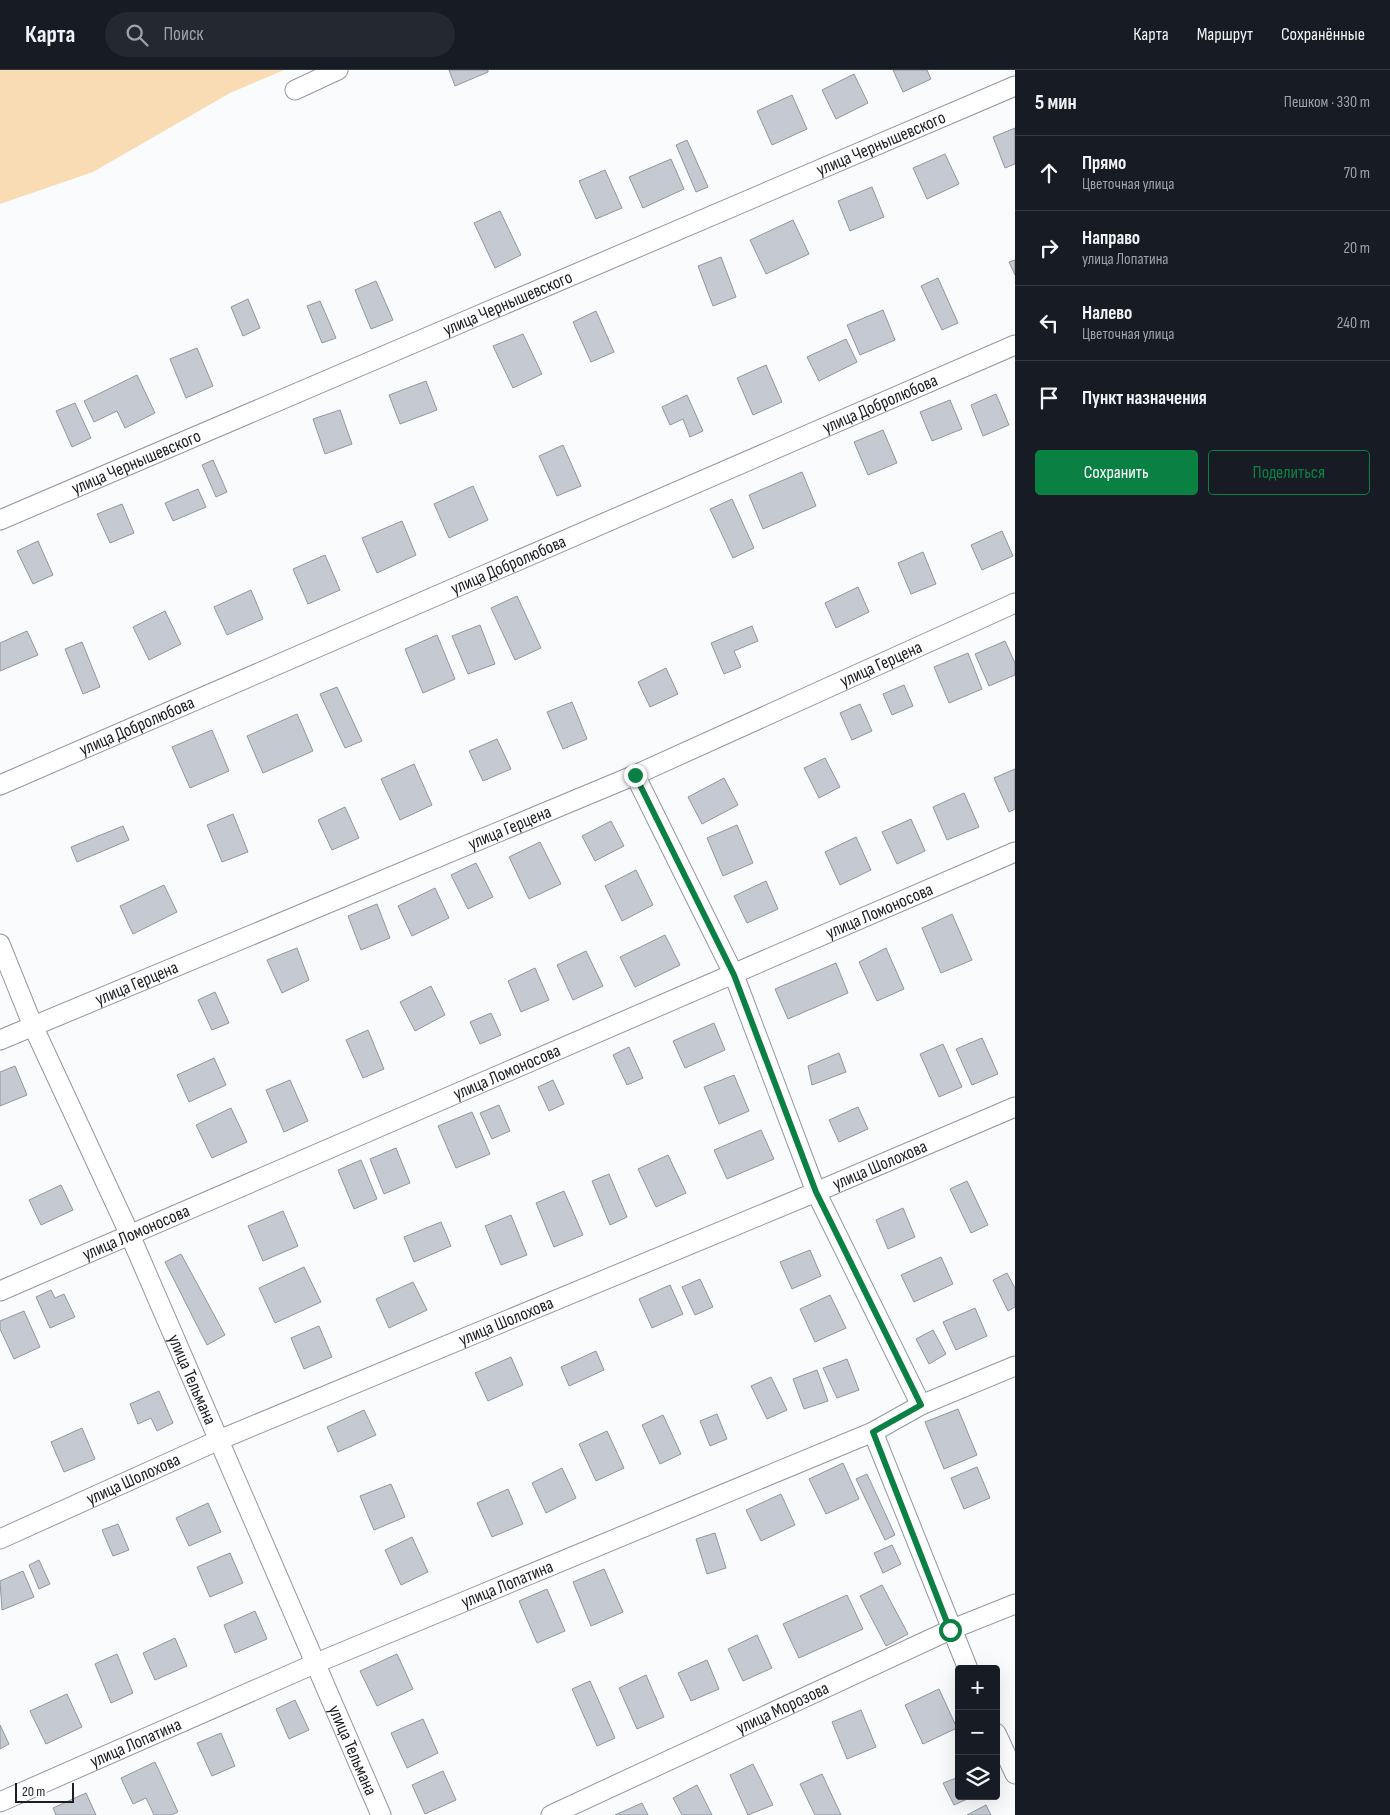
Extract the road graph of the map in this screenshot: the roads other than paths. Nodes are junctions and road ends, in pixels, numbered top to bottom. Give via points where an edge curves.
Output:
1 (338, 70) edge
2 (1015, 86) edge
3 (295, 90) dead end
4 (1015, 344) edge
5 (0, 520) edge
6 (1015, 604) edge
7 (635, 775) junction
8 (0, 785) edge
9 (1015, 852) edge
10 (0, 944) edge
11 (734, 975) junction
12 (33, 1026) junction
13 (0, 1040) edge
14 (1015, 1107) edge
15 (816, 1192) junction
16 (130, 1235) junction
17 (0, 1291) edge
18 (1015, 1366) edge
19 (921, 1405) junction
20 (873, 1432) junction
21 (219, 1440) junction
22 (0, 1539) edge
23 (1015, 1604) edge
24 (950, 1630) junction
25 (314, 1664) junction
26 (966, 1665) edge
27 (1000, 1742) edge
28 (1015, 1774) edge
29 (0, 1802) edge
30 (381, 1815) edge
31 (551, 1815) edge

1 - 3 street
2 - 5 street, улица Чернышевского
4 - 8 street, улица Добролюбова
6 - 7 street, улица Герцена
7 - 11 street
7 - 12 street, улица Герцена
9 - 11 street, улица Ломоносова
10 - 12 street, улица Тельмана
11 - 15 street
11 - 16 street, улица Ломоносова
12 - 13 street, улица Герцена
12 - 16 street, улица Тельмана
14 - 15 street, улица Шолохова
15 - 19 street
15 - 21 street, улица Шолохова
16 - 17 street, улица Ломоносова
16 - 21 street, улица Тельмана
18 - 19 street, улица Лопатина
19 - 20 street, улица Лопатина
20 - 24 street
20 - 25 street, улица Лопатина
21 - 22 street, улица Шолохова
21 - 25 street, улица Тельмана
23 - 24 street, улица Морозова
24 - 26 street
24 - 31 street, улица Морозова
25 - 29 street, улица Лопатина
25 - 30 street, улица Тельмана
27 - 28 street

